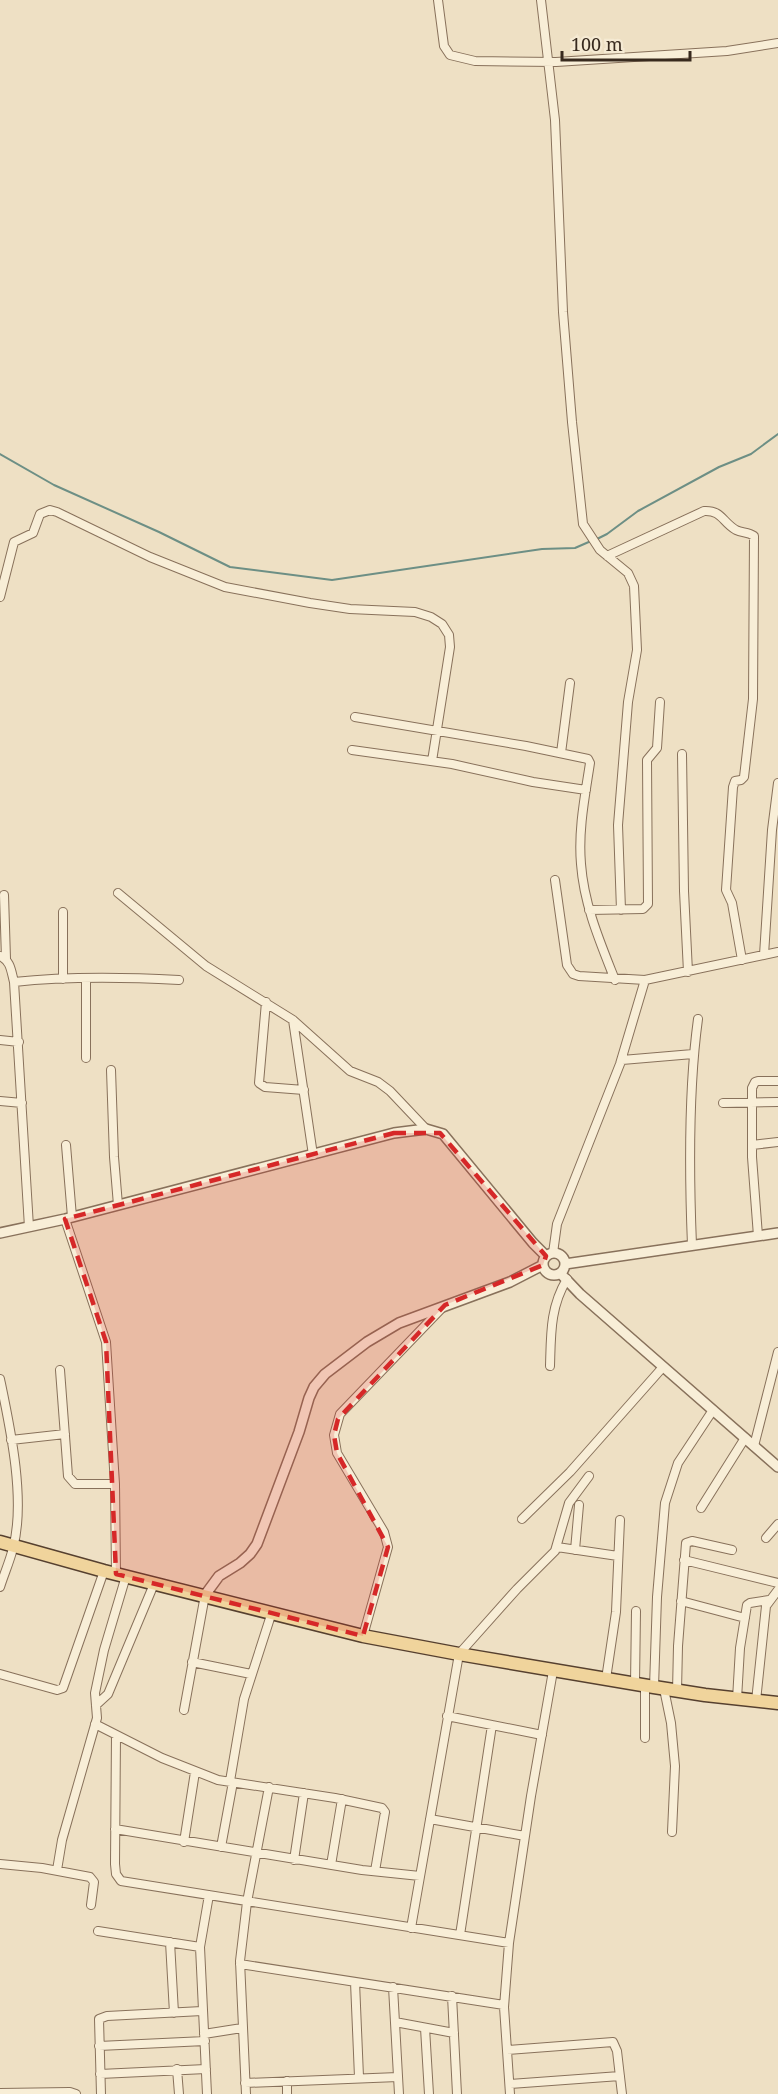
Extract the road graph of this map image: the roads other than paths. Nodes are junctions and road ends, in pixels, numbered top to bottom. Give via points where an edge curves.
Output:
1 (438, 0) edge
2 (541, 0) edge
3 (778, 43) edge
4 (549, 62) junction
5 (607, 556) junction
6 (0, 597) edge
7 (570, 683) dead end
8 (660, 702) dead end
9 (355, 717) dead end
10 (436, 730) junction
11 (352, 750) dead end
12 (561, 753) junction
13 (682, 754) dead end
14 (432, 761) junction
15 (778, 783) edge
16 (586, 790) junction
17 (555, 880) dead end
18 (118, 893) dead end
19 (4, 895) dead end
20 (589, 910) junction
21 (621, 910) junction
22 (63, 912) dead end
23 (778, 952) edge
24 (764, 955) junction
25 (3, 957) edge
26 (742, 960) junction
27 (688, 972) junction
28 (86, 978) junction
29 (63, 979) junction
30 (179, 980) dead end
31 (615, 980) junction
32 (645, 980) junction
33 (14, 982) junction
34 (266, 1002) junction
35 (698, 1019) dead end
36 (293, 1020) junction
37 (0, 1040) edge
38 (19, 1042) junction
39 (693, 1054) junction
40 (87, 1058) dead end
41 (622, 1060) junction
42 (111, 1070) dead end
43 (778, 1081) edge
44 (304, 1090) junction
45 (0, 1101) edge
46 (723, 1102) dead end
47 (778, 1102) edge
48 (22, 1103) junction
49 (751, 1103) junction
50 (426, 1129) junction
51 (778, 1143) edge
52 (752, 1144) junction
53 (66, 1145) dead end
54 (313, 1155) junction
55 (118, 1205) junction
56 (69, 1218) junction
57 (29, 1227) junction
58 (0, 1233) edge
59 (778, 1233) edge
60 (758, 1236) junction
61 (692, 1245) junction
62 (550, 1254) junction
63 (543, 1266) junction
64 (564, 1272) junction
65 (445, 1305) junction
66 (778, 1352) edge
67 (549, 1366) dead end
68 (663, 1367) junction
69 (60, 1370) dead end
70 (0, 1378) edge
71 (713, 1410) junction
72 (65, 1434) junction
73 (745, 1438) junction
74 (11, 1440) junction
75 (754, 1446) junction
76 (778, 1467) edge
77 (589, 1476) dead end
78 (115, 1484) junction
79 (579, 1505) dead end
80 (701, 1508) dead end
81 (522, 1519) dead end
82 (620, 1520) dead end
83 (778, 1524) edge
84 (766, 1538) dead end
85 (0, 1542) edge
86 (14, 1546) junction
87 (557, 1547) junction
88 (575, 1550) junction
89 (732, 1550) dead end
90 (618, 1557) junction
91 (684, 1560) junction
92 (115, 1574) junction
93 (778, 1583) edge
94 (154, 1584) junction
95 (0, 1587) edge
96 (778, 1590) edge
97 (205, 1595) junction
98 (769, 1600) junction
99 (681, 1601) junction
100 (636, 1611) dead end
101 (272, 1612) junction
102 (745, 1618) junction
103 (363, 1636) junction
104 (459, 1654) junction
105 (192, 1662) junction
106 (553, 1671) junction
107 (0, 1674) edge
108 (251, 1674) junction
109 (606, 1679) junction
110 (649, 1686) junction
111 (677, 1691) junction
112 (737, 1699) junction
113 (756, 1701) junction
114 (778, 1703) edge
115 (96, 1705) junction
116 (184, 1710) dead end
117 (447, 1716) junction
118 (95, 1724) junction
119 (492, 1725) junction
120 (116, 1734) junction
121 (542, 1735) junction
122 (645, 1738) dead end
123 (195, 1772) junction
124 (231, 1781) junction
125 (269, 1787) junction
126 (304, 1793) junction
127 (342, 1799) junction
128 (430, 1819) junction
129 (477, 1828) junction
130 (115, 1829) junction
131 (672, 1832) dead end
132 (525, 1836) junction
133 (184, 1842) junction
134 (221, 1847) junction
135 (256, 1853) junction
136 (294, 1860) junction
137 (0, 1864) edge
138 (331, 1865) junction
139 (57, 1870) junction
140 (375, 1871) junction
141 (420, 1876) junction
142 (209, 1895) junction
143 (248, 1902) junction
144 (91, 1905) dead end
145 (411, 1928) junction
146 (98, 1930) dead end
147 (460, 1935) junction
148 (170, 1942) junction
149 (509, 1943) junction
150 (200, 1947) junction
151 (240, 1964) junction
152 (355, 1982) junction
153 (393, 1987) junction
154 (452, 1996) junction
155 (504, 2005) junction
156 (202, 2011) junction
157 (174, 2013) junction
158 (395, 2022) junction
159 (242, 2028) junction
160 (425, 2028) junction
161 (454, 2033) junction
162 (204, 2037) junction
163 (99, 2046) junction
164 (507, 2050) junction
165 (206, 2068) junction
166 (177, 2069) junction
167 (100, 2074) junction
168 (398, 2076) junction
169 (620, 2076) junction
170 (359, 2077) junction
171 (287, 2080) junction
172 (245, 2083) junction
173 (510, 2084) junction
174 (0, 2093) edge
175 (76, 2094) edge
176 (100, 2094) edge
177 (179, 2094) edge
178 (207, 2094) edge
179 (246, 2094) edge
180 (287, 2094) edge
181 (399, 2094) edge
182 (429, 2094) edge
183 (457, 2094) edge
184 (510, 2094) edge
185 (622, 2094) edge

1 - 4 street via 444,46 450,55 475,61
2 - 4 street
3 - 4 street via 727,51
4 - 5 street via 563,312 583,524
5 - 21 street via 631,576 638,644 628,702 618,825
5 - 26 street via 704,510 718,513 733,528 754,536 753,699 744,777 735,781 733,787 726,890
6 - 10 street via 14,542 33,533 40,514 50,510 150,557 225,586 350,609 415,612 442,624 449,635
7 - 12 street
8 - 21 street via 657,748 648,760 648,904 643,909
9 - 10 street
10 - 12 street
10 - 14 street
11 - 14 street
12 - 16 street via 588,759
13 - 27 street
14 - 16 street
15 - 24 street
16 - 20 street via 581,863
17 - 31 street via 569,970 579,976
18 - 34 street via 193,956
19 - 25 street
20 - 21 street
20 - 31 street
22 - 29 street
23 - 24 street
24 - 26 street
25 - 33 street
26 - 27 street
27 - 32 street
28 - 29 street
28 - 30 street
28 - 40 street
29 - 33 street
31 - 32 street
32 - 41 street
33 - 38 street
34 - 36 street
34 - 44 street via 259,1083 265,1087
35 - 39 street
36 - 44 street
36 - 50 street via 350,1071 390,1091
37 - 38 street
38 - 48 street
39 - 41 street
39 - 61 street
41 - 62 street via 557,1224
42 - 55 street
43 - 49 street via 755,1082
44 - 54 street
45 - 48 street
46 - 49 street
47 - 49 street
48 - 57 street
49 - 52 street
50 - 54 street via 394,1133
50 - 62 street via 443,1134 533,1243
51 - 52 street
52 - 60 street
53 - 56 street
54 - 55 street
55 - 56 street
56 - 57 street
56 - 78 street via 106,1342
57 - 58 street
59 - 60 street
60 - 61 street
61 - 64 street
62 - 63 street
62 - 64 street via 560,1255
63 - 64 street via 550,1274
63 - 65 street
64 - 67 street via 554,1304
64 - 68 street
65 - 97 street via 399,1323 367,1342 319,1380 257,1544 240,1563 219,1576
65 - 103 street via 340,1414 334,1435 337,1453 384,1532 388,1547
66 - 75 street
68 - 71 street
68 - 81 street via 570,1472
69 - 72 street
70 - 74 street
71 - 73 street
71 - 110 street via 678,1463 665,1503
72 - 74 street
72 - 78 street via 71,1482
73 - 75 street
73 - 80 street
74 - 86 street via 17,1489
75 - 76 street
77 - 87 street via 569,1503
78 - 92 street
79 - 88 street
82 - 90 street
83 - 84 street
85 - 86 main road
86 - 92 main road
86 - 95 street
87 - 88 street
87 - 104 street
88 - 90 street
89 - 91 street via 688,1541
90 - 109 street via 616,1612
91 - 93 street
91 - 99 street
92 - 94 main road
92 - 107 street via 63,1688
92 - 115 street
94 - 97 main road
94 - 115 street via 108,1694
96 - 98 street
97 - 101 main road
97 - 105 street
98 - 102 street via 747,1605
98 - 113 street
99 - 102 street
99 - 111 street
100 - 110 street
101 - 103 main road
101 - 108 street
102 - 112 street
103 - 104 main road
104 - 106 main road
104 - 117 street
105 - 108 street
105 - 116 street
106 - 109 main road
106 - 121 street
108 - 124 street
109 - 110 main road
110 - 111 main road
110 - 122 street
110 - 131 street via 671,1723 675,1766
111 - 112 main road
112 - 113 main road
113 - 114 main road
115 - 118 street
117 - 119 street
117 - 128 street
118 - 120 street
118 - 139 street
119 - 121 street
119 - 129 street
120 - 123 street
120 - 130 street
121 - 132 street
123 - 124 street
123 - 133 street
124 - 125 street
124 - 134 street
125 - 126 street
125 - 135 street
126 - 127 street
126 - 136 street
127 - 138 street
127 - 140 street via 384,1809
128 - 129 street
128 - 141 street
129 - 132 street
129 - 147 street
130 - 133 street
130 - 142 street via 118,1879
132 - 149 street
133 - 134 street
134 - 135 street
135 - 136 street
135 - 143 street
136 - 138 street
137 - 139 street
138 - 140 street
139 - 144 street via 93,1879
140 - 141 street
141 - 145 street
142 - 143 street
142 - 150 street
143 - 145 street
143 - 151 street
145 - 147 street
146 - 148 street
147 - 149 street
148 - 150 street
148 - 157 street
149 - 155 street
150 - 156 street
151 - 152 street
151 - 159 street
152 - 153 street
152 - 170 street
153 - 154 street
153 - 158 street
154 - 155 street
154 - 161 street
155 - 164 street
156 - 157 street
156 - 162 street
157 - 163 street via 101,2017
158 - 160 street
158 - 168 street
159 - 162 street
159 - 172 street
160 - 161 street
160 - 182 street
161 - 183 street
162 - 163 street
162 - 165 street
163 - 167 street
164 - 169 street via 611,2041 616,2045
164 - 173 street
165 - 166 street
165 - 178 street
166 - 167 street
166 - 177 street
167 - 176 street
168 - 170 street
168 - 181 street
169 - 173 street
169 - 185 street
170 - 171 street
171 - 172 street
171 - 180 street
172 - 179 street
173 - 184 street
174 - 175 street

